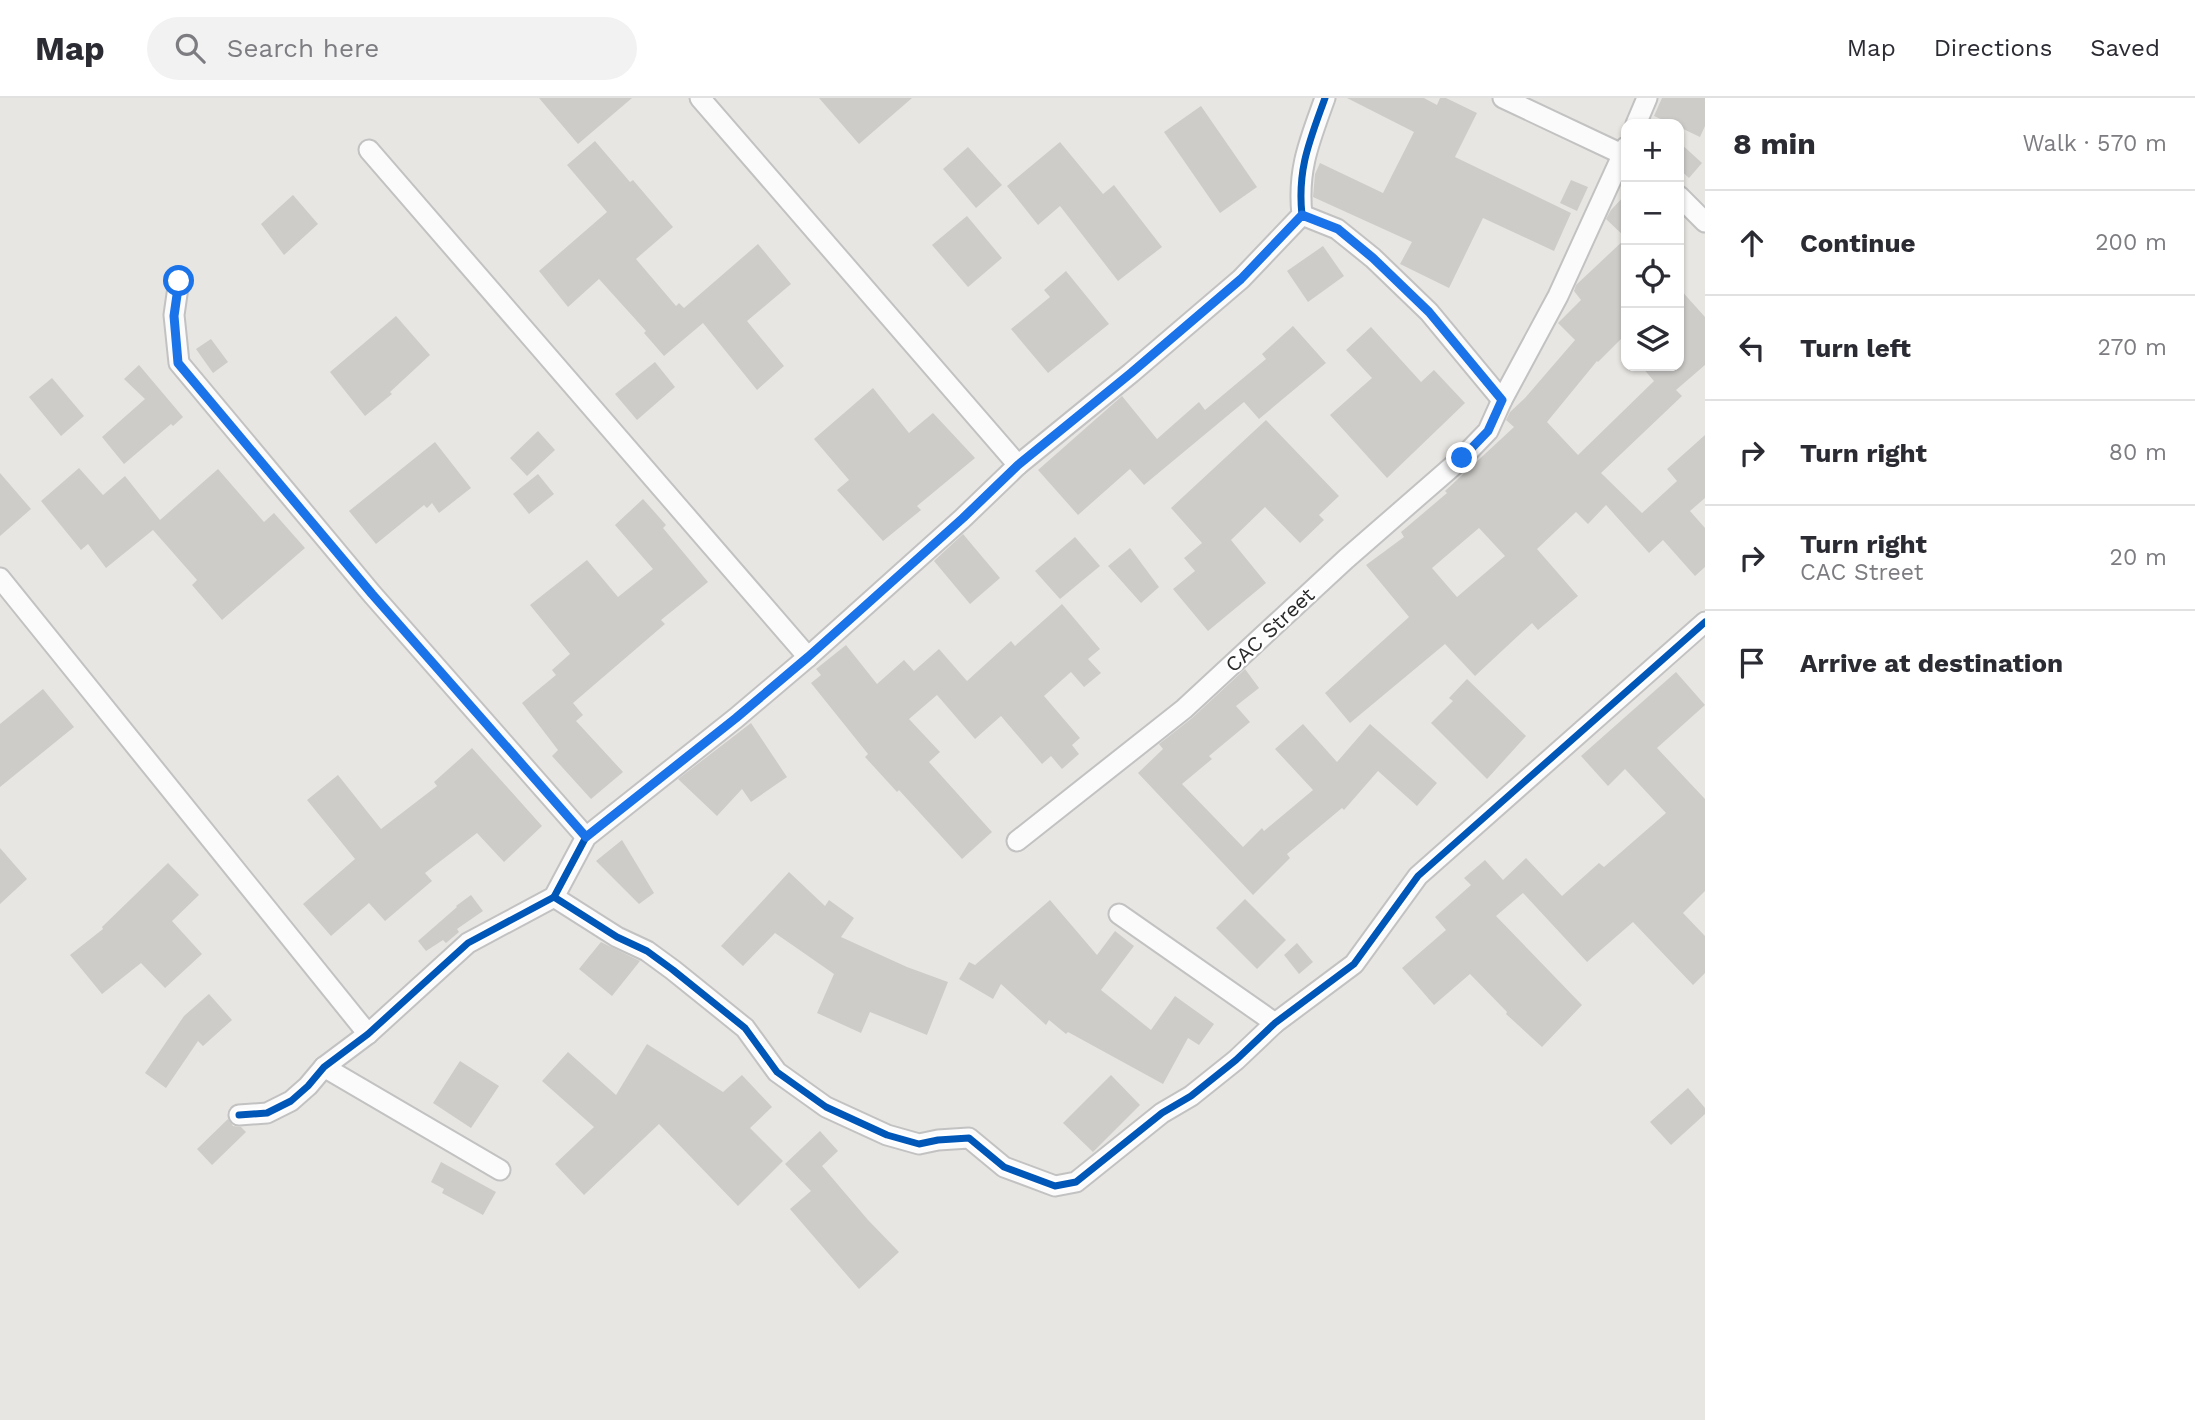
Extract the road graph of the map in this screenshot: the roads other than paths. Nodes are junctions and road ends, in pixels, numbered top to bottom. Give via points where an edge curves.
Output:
1 (700, 98) edge
2 (1325, 98) edge
3 (1503, 98) edge
4 (1647, 98) edge
5 (1638, 119) edge
6 (369, 150) dead end
7 (1621, 150) edge
8 (1621, 161) edge
9 (1684, 201) edge
10 (1302, 215) junction
11 (1705, 222) edge
12 (179, 281) dead end
13 (1502, 400) junction
14 (1018, 465) junction
15 (0, 578) edge
16 (1701, 631) edge
17 (808, 657) junction
18 (586, 837) junction
19 (1017, 841) dead end
20 (554, 897) junction
21 (1119, 914) dead end
22 (1275, 1023) junction
23 (368, 1034) junction
24 (324, 1067) junction
25 (239, 1115) dead end
26 (500, 1170) dead end

1 - 14 street
2 - 10 street via 1307,146 1299,189
3 - 7 street
4 - 5 street
6 - 17 street
8 - 13 street, CAC Street via 1558,296
9 - 11 street
10 - 13 street via 1338,229 1373,258 1429,312
10 - 14 street via 1241,279
12 - 18 street via 174,316 178,363 372,594
13 - 19 street, CAC Street via 1488,431 1462,458 1184,709
14 - 17 street
15 - 23 street
16 - 22 street via 1418,876 1354,964
17 - 18 street
18 - 20 street
20 - 22 street via 673,970 745,1028 777,1072 826,1107 919,1144 969,1138 1004,1167 1055,1186 1076,1182 1237,1060
20 - 23 street via 468,943
21 - 22 street
23 - 24 street
24 - 25 street via 291,1101 267,1113
24 - 26 street

